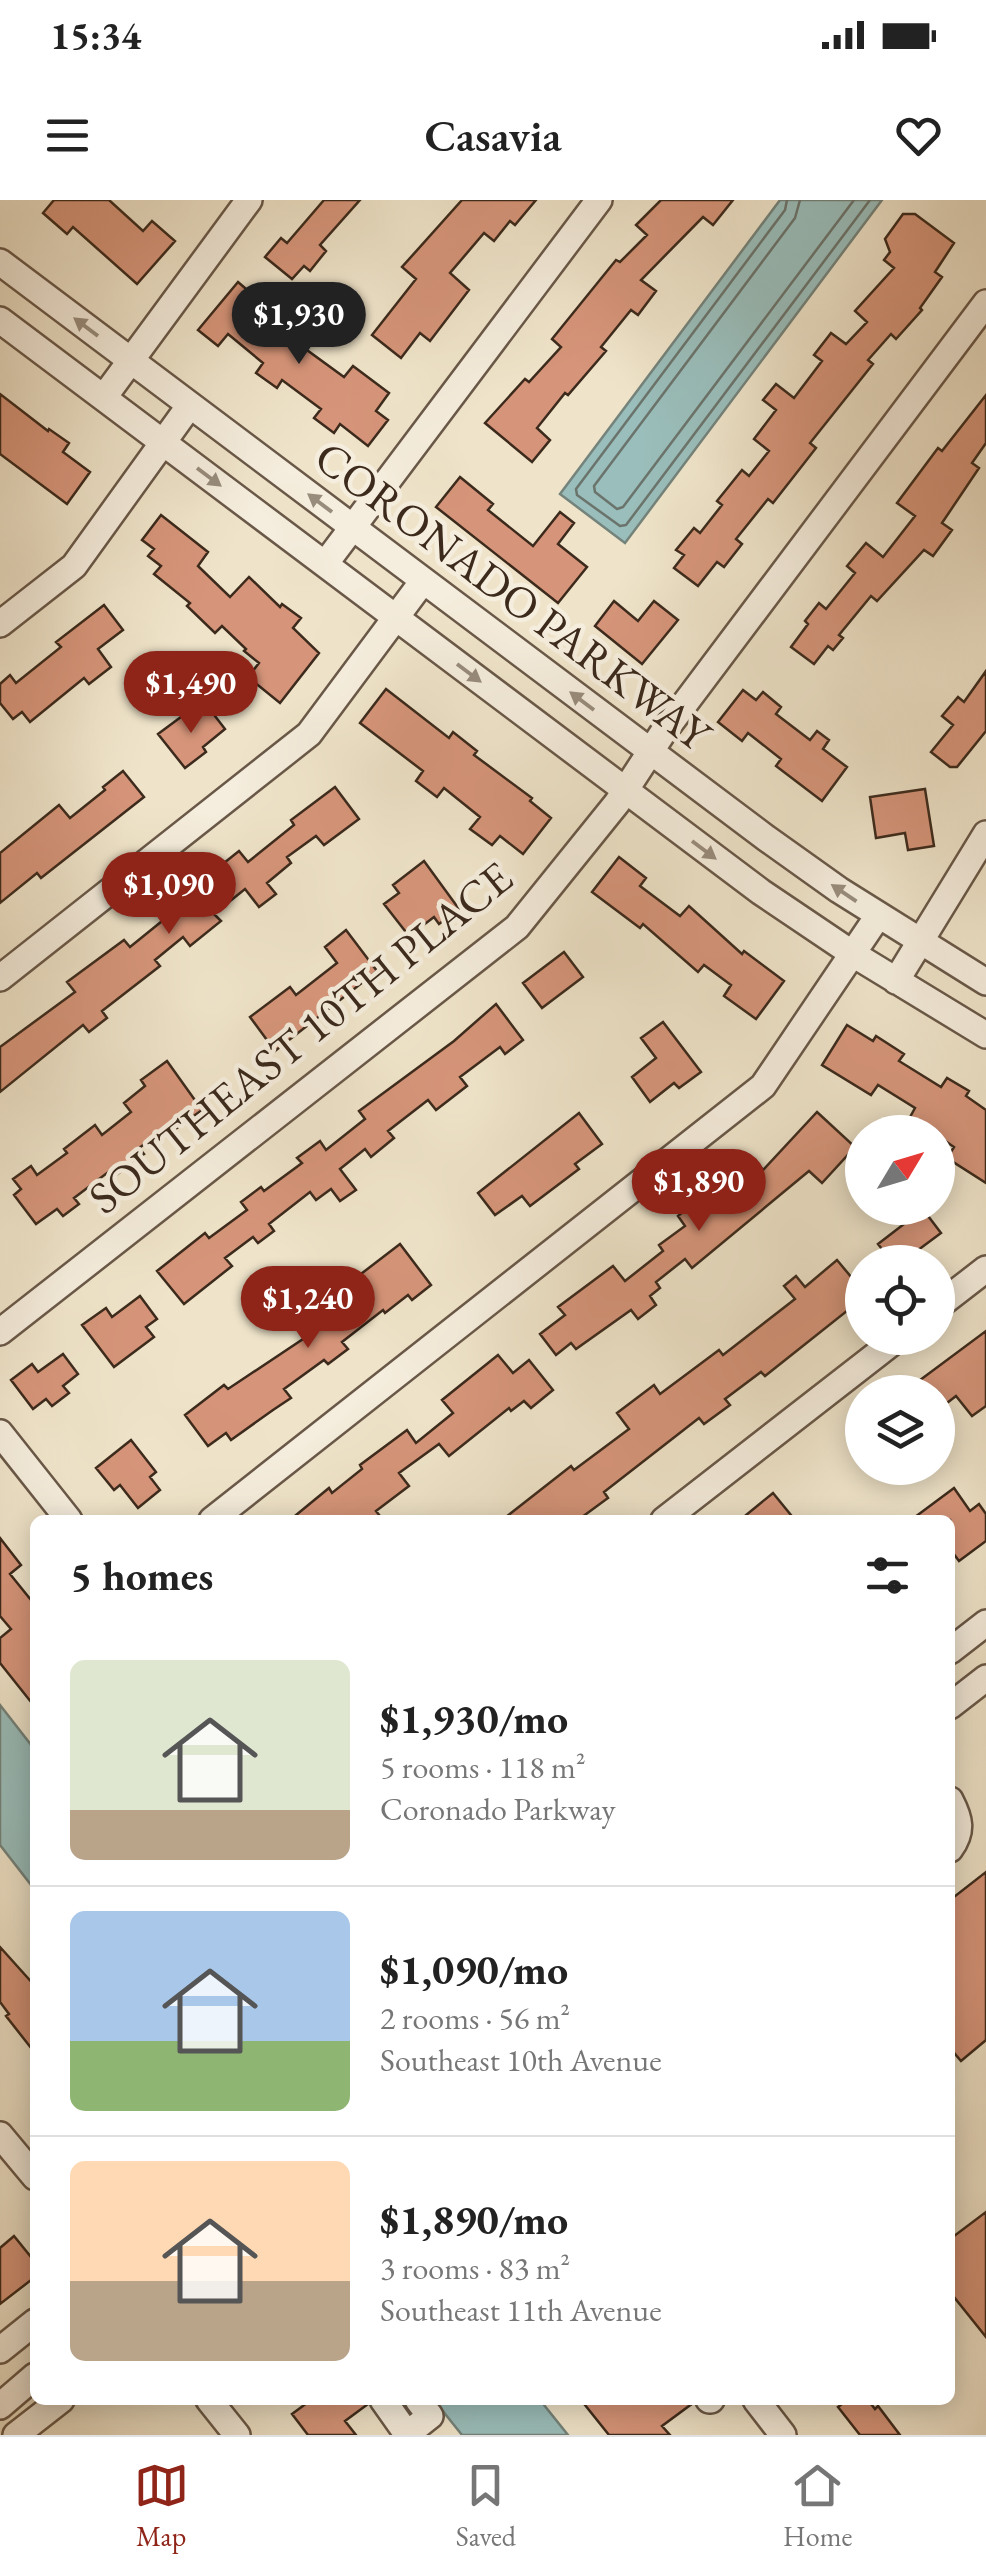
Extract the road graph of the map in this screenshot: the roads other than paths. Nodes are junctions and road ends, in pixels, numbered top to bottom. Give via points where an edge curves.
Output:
1 (249, 200) edge
2 (599, 200) edge
3 (0, 262) edge
4 (986, 303) edge
5 (0, 320) edge
6 (130, 360) junction
7 (104, 397) junction
8 (190, 405) junction
9 (164, 442) junction
10 (352, 527) junction
11 (324, 564) junction
12 (424, 581) junction
13 (396, 618) junction
14 (0, 624) edge
15 (651, 752) junction
16 (626, 791) junction
17 (986, 834) edge
18 (878, 916) junction
19 (918, 941) junction
20 (854, 954) junction
21 (0, 978) edge
22 (896, 981) junction
23 (986, 982) edge
24 (986, 1036) edge
25 (986, 1268) edge
26 (955, 1293) edge
27 (0, 1332) edge
28 (876, 1355) edge
29 (0, 1433) edge
30 (65, 1515) edge
31 (218, 1515) edge
32 (670, 1515) edge
33 (986, 1623) edge
34 (955, 1647) edge
35 (986, 1678) edge
36 (955, 1702) edge
37 (955, 1810) edge
38 (955, 1842) edge
39 (0, 2134) edge
40 (30, 2172) edge
41 (30, 2326) edge
42 (0, 2350) edge
43 (0, 2365) edge
44 (18, 2390) edge
45 (55, 2405) edge
46 (213, 2405) edge
47 (387, 2405) edge
48 (422, 2405) edge
49 (760, 2405) edge
50 (16, 2435) edge
51 (236, 2435) edge
52 (783, 2435) edge

1 - 6 street
2 - 10 street
6 -> 3 street, CORONADO PARKWAY
4 - 15 street, SOUTHEAST 10TH PLACE
5 - 7 street, CORONADO PARKWAY
6 - 7 street
6 - 8 street, CORONADO PARKWAY
7 - 9 street, CORONADO PARKWAY
8 - 9 street
10 -> 8 street, CORONADO PARKWAY
9 -> 11 street, CORONADO PARKWAY
9 - 14 street via 74,566
10 - 11 street
10 - 12 street, CORONADO PARKWAY
11 - 13 street, CORONADO PARKWAY
12 - 13 street
15 -> 12 street, CORONADO PARKWAY
13 -> 16 street, CORONADO PARKWAY
13 - 21 street via 309,734
15 - 16 street, SOUTHEAST 10TH PLACE
18 -> 15 street, CORONADO PARKWAY
16 -> 20 street, CORONADO PARKWAY
16 - 27 street, SOUTHEAST 10TH PLACE via 517,928
17 - 19 street
18 - 19 street, CORONADO PARKWAY
18 - 20 street
19 - 22 street
19 - 23 street, CORONADO PARKWAY
20 - 22 street, CORONADO PARKWAY
20 - 31 street via 744,1104
22 - 24 street, CORONADO PARKWAY
25 - 26 street
28 - 32 street
29 - 30 street
33 - 34 street
35 - 36 street
37 - 38 street
39 - 40 street
41 - 42 street
43 - 44 street
45 - 50 street
46 - 51 street
47 - 48 street via 407,2434 430,2416
49 - 52 street

